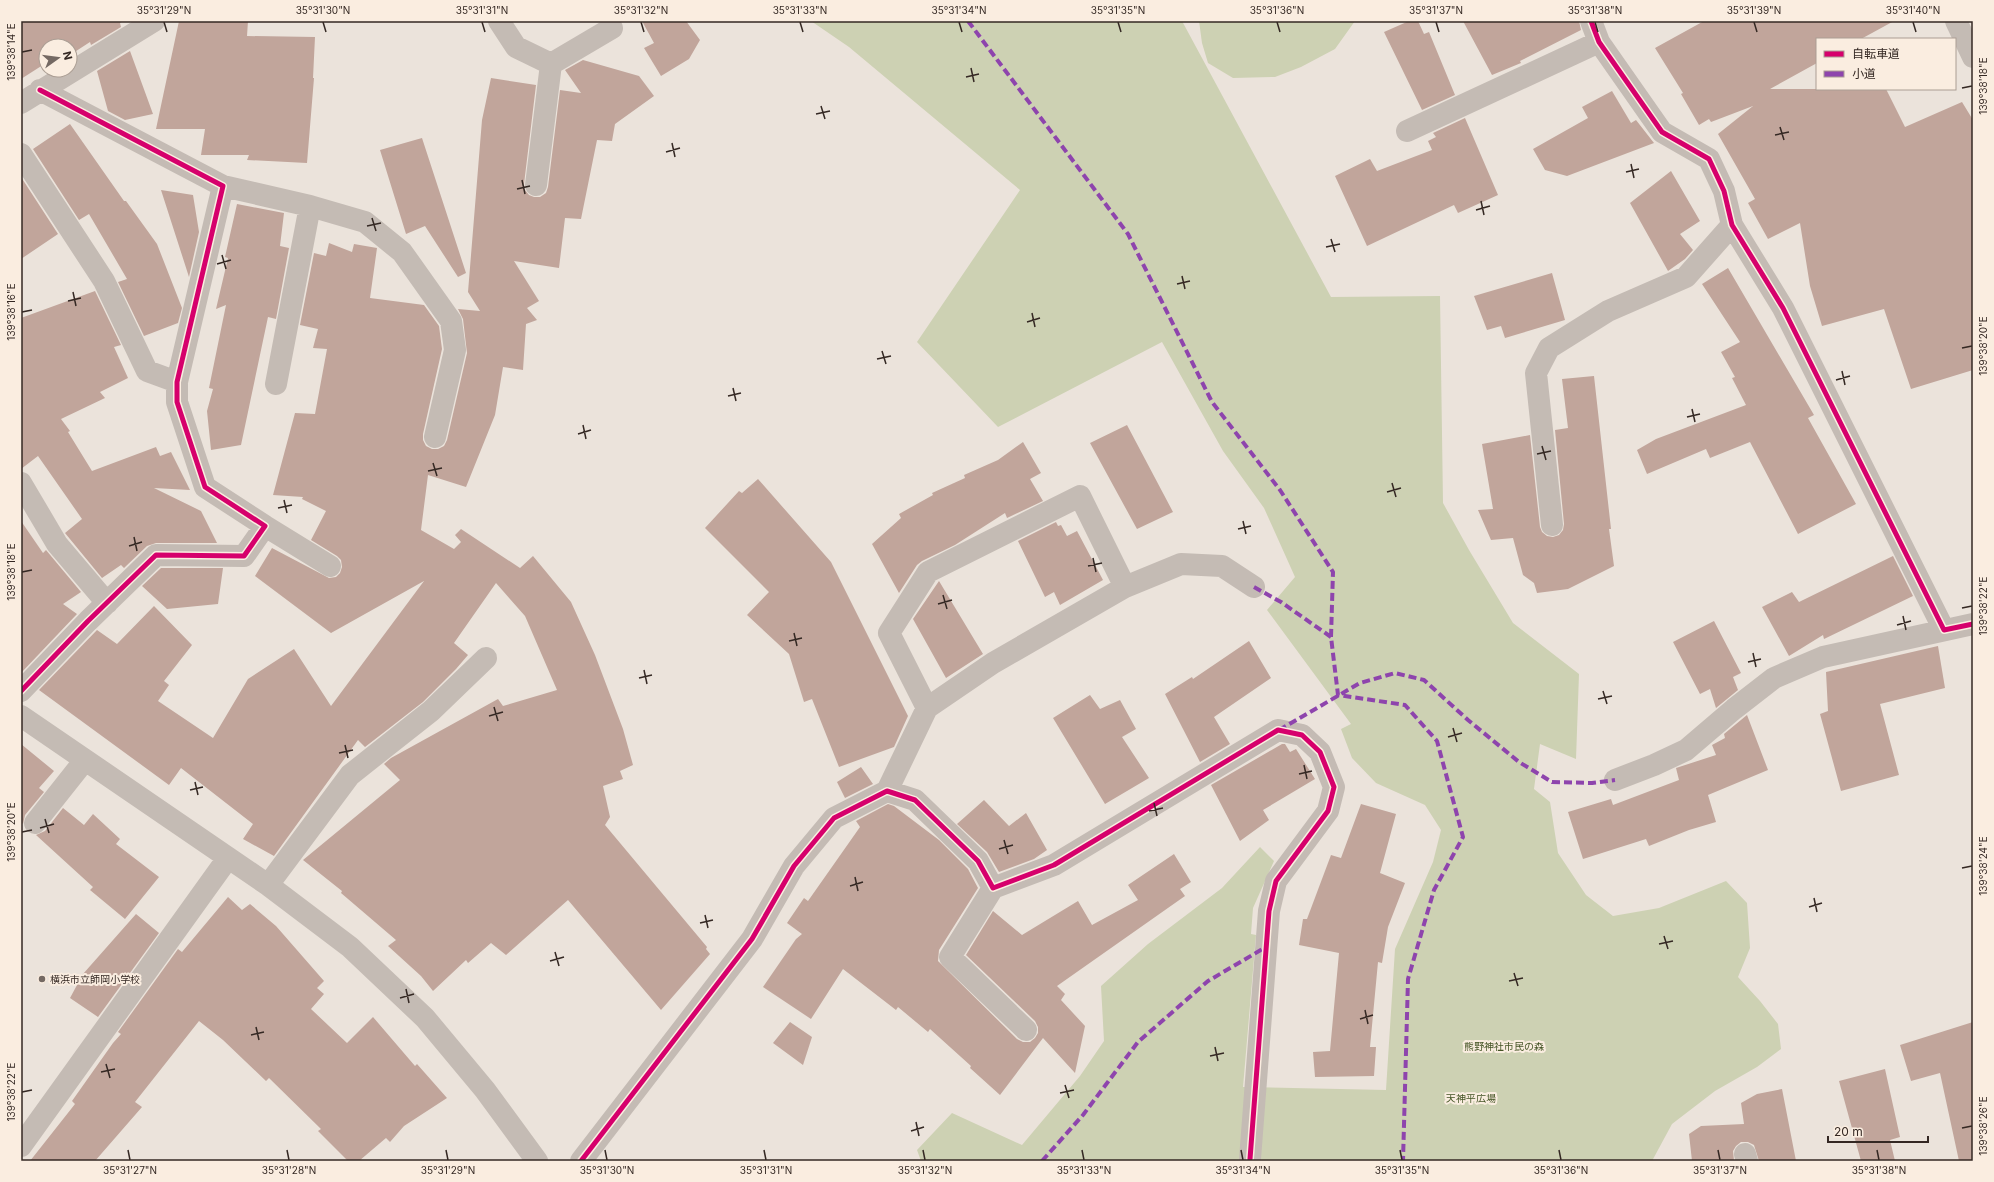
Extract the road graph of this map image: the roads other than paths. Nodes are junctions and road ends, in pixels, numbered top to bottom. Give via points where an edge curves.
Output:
1 (154, 21) edge
2 (499, 21) edge
3 (1591, 21) edge
4 (1956, 21) edge
5 (612, 28) dead end
6 (1599, 42) junction
7 (1973, 57) edge
8 (551, 64) junction
9 (40, 90) junction
10 (21, 103) edge
11 (1407, 131) dead end
12 (21, 154) edge
13 (536, 185) dead end
14 (223, 186) junction
15 (310, 206) junction
16 (1732, 225) junction
17 (177, 382) junction
18 (276, 384) dead end
19 (435, 437) dead end
20 (21, 483) edge
21 (1552, 525) dead end
22 (265, 526) junction
23 (330, 566) dead end
24 (1125, 587) junction
25 (1254, 587) dead end
26 (107, 603) junction
27 (1973, 624) edge
28 (1944, 630) junction
29 (486, 658) dead end
30 (21, 691) edge
31 (927, 708) junction
32 (21, 716) edge
33 (86, 760) junction
34 (1615, 780) dead end
35 (887, 791) junction
36 (35, 823) dead end
37 (228, 858) junction
38 (268, 885) junction
39 (993, 888) junction
40 (1026, 1030) dead end
41 (21, 1146) edge
42 (1250, 1159) dead end
43 (537, 1161) edge
44 (581, 1161) edge

1 - 9 street
2 - 8 street via 516,47
3 - 6 street
4 - 7 street
5 - 8 street
6 - 11 street
6 - 16 street via 1662,132 1709,159 1724,191
8 - 13 street
9 - 10 street
9 - 14 street
12 - 17 street via 104,281 146,371
14 - 15 street
14 - 17 street
15 - 18 street
15 - 19 street via 365,222 402,252 451,321 456,350
16 - 21 street via 1686,277 1608,311 1549,348 1536,373
16 - 28 street via 1783,308
17 - 22 street via 177,402 205,487
20 - 26 street via 57,544
22 - 23 street
22 - 26 street via 244,556 156,555
24 - 25 street via 1181,564 1222,566
24 - 31 street via 993,663
24 - 31 street via 1080,496 928,572 889,632
26 - 30 street
27 - 28 street
28 - 34 street via 1823,657 1774,678 1686,750
29 - 38 street via 432,710 350,775
31 - 35 street
32 - 33 street
33 - 36 street
33 - 37 street
35 - 39 street via 915,800 978,861
35 - 44 street via 834,818 794,866 752,939
37 - 38 street
37 - 41 street
38 - 43 street via 350,947 425,1018 485,1090
39 - 40 street via 950,957
39 - 42 street via 1054,865 1278,730 1302,735 1320,752 1334,787 1328,811 1276,881 1268,911

